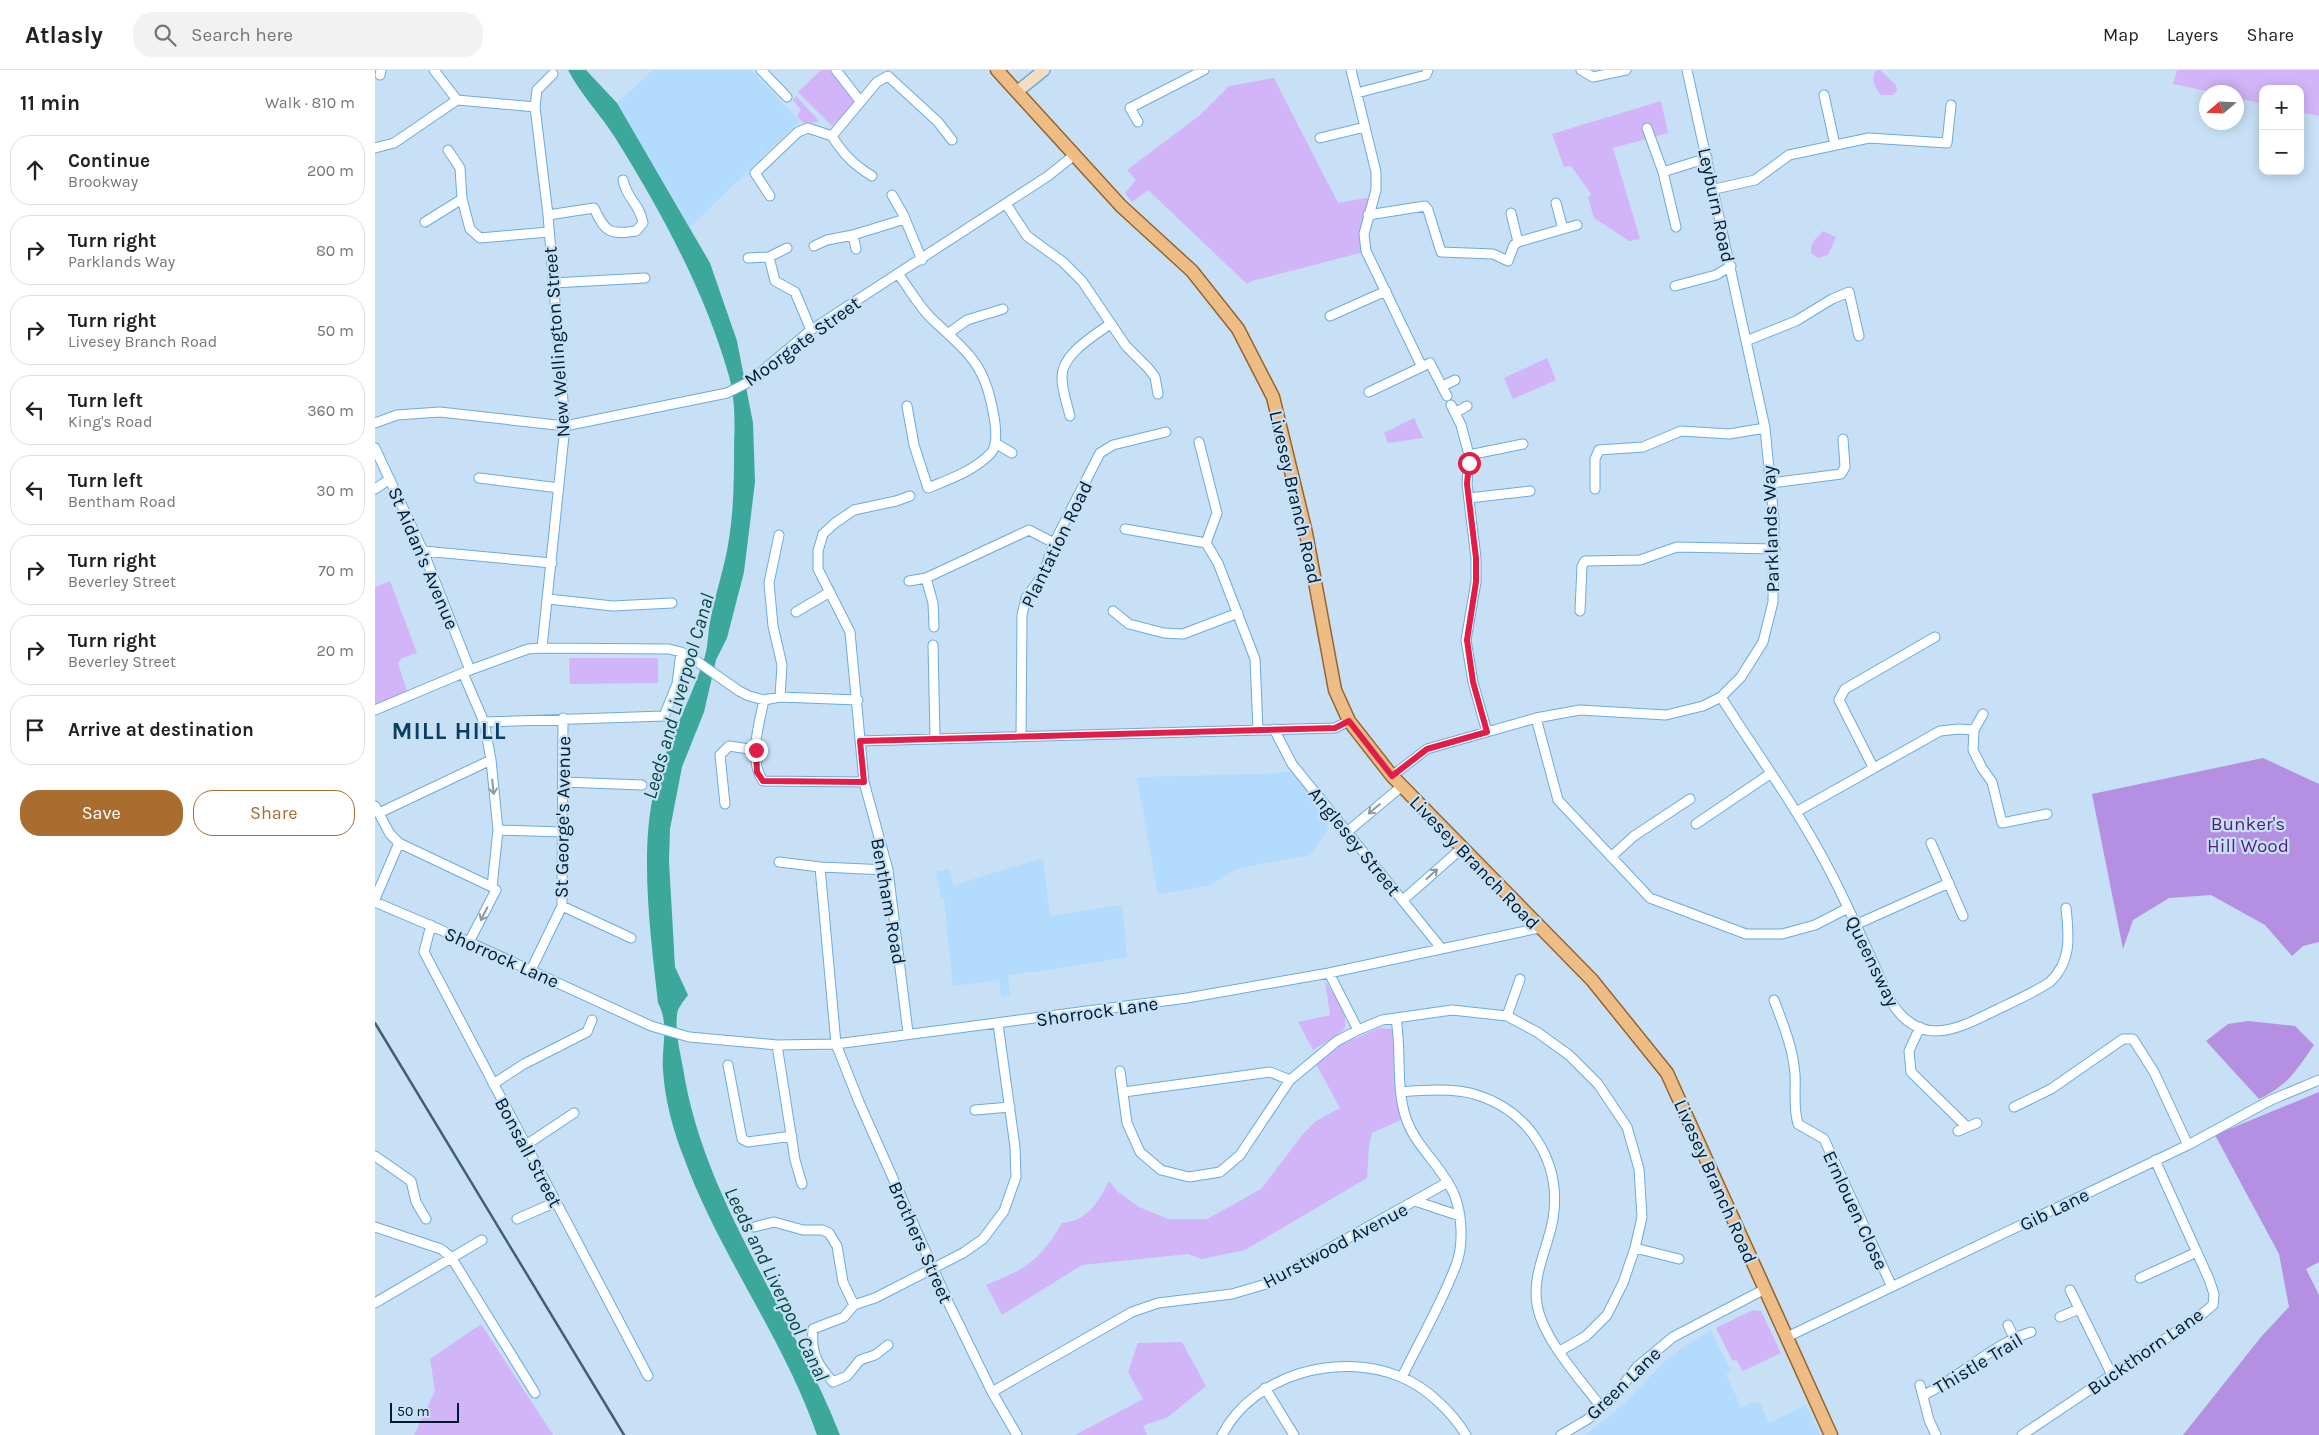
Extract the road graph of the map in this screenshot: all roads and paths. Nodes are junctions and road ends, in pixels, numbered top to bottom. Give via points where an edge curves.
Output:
1 (434, 70) edge
2 (761, 70) edge
3 (836, 70) edge
4 (997, 70) edge
5 (1044, 70) edge
6 (1204, 70) edge
7 (1351, 70) edge
8 (1428, 70) edge
9 (1581, 70) edge
10 (1626, 70) edge
11 (1687, 70) edge
12 (553, 74) dead end
13 (1018, 91) junction
14 (1357, 93) junction
15 (1824, 96) dead end
16 (787, 97) dead end
17 (457, 100) junction
18 (860, 101) junction
19 (1951, 105) dead end
20 (535, 107) junction
21 (1138, 122) dead end
22 (1365, 127) junction
23 (1647, 128) dead end
24 (833, 136) junction
25 (1320, 138) dead end
26 (952, 140) dead end
27 (1835, 145) junction
28 (375, 148) edge
29 (448, 150) dead end
30 (1073, 156) junction
31 (1707, 158) junction
32 (1663, 172) junction
33 (872, 176) dead end
34 (623, 180) dead end
35 (1715, 189) junction
36 (892, 195) dead end
37 (770, 196) dead end
38 (462, 199) junction
39 (1556, 202) dead end
40 (1006, 204) junction
41 (1511, 213) dead end
42 (548, 215) junction
43 (1368, 215) junction
44 (905, 219) junction
45 (425, 222) dead end
46 (1577, 226) dead end
47 (1676, 227) dead end
48 (1563, 229) junction
49 (549, 232) junction
50 (853, 235) junction
51 (1518, 242) junction
52 (815, 246) dead end
53 (787, 248) dead end
54 (856, 249) dead end
55 (769, 257) junction
56 (747, 258) dead end
57 (922, 260) junction
58 (1731, 266) junction
59 (898, 274) junction
60 (645, 278) dead end
61 (553, 283) junction
62 (1675, 286) dead end
63 (1386, 291) junction
64 (1003, 308) dead end
65 (1330, 316) dead end
66 (1110, 324) junction
67 (811, 330) junction
68 (949, 333) junction
69 (1859, 336) dead end
70 (1746, 341) junction
71 (1422, 367) junction
72 (1455, 380) dead end
73 (1443, 386) junction
74 (1369, 392) dead end
75 (1158, 394) dead end
76 (1447, 396) dead end
77 (907, 406) dead end
78 (1467, 406) dead end
79 (1070, 416) dead end
80 (375, 423) edge
81 (565, 426) junction
82 (1765, 428) junction
83 (1166, 432) dead end
84 (1843, 438) dead end
85 (1199, 442) dead end
86 (995, 443) junction
87 (1523, 444) dead end
88 (375, 448) edge
89 (1012, 453) dead end
90 (1469, 455) junction
91 (479, 478) dead end
92 (390, 479) junction
93 (1771, 483) junction
94 (559, 488) junction
95 (375, 489) edge
96 (1595, 489) dead end
97 (1530, 491) dead end
98 (910, 496) dead end
99 (1469, 498) junction
100 (1125, 530) dead end
101 (779, 535) dead end
102 (1054, 543) junction
103 (1206, 543) junction
104 (1775, 549) junction
105 (423, 552) junction
106 (552, 563) junction
107 (926, 578) junction
108 (909, 580) dead end
109 (830, 592) junction
110 (548, 599) junction
111 (672, 603) dead end
112 (1113, 611) dead end
113 (1580, 611) dead end
114 (796, 612) dead end
115 (1237, 613) junction
116 (935, 627) dead end
117 (1935, 637) dead end
118 (933, 645) dead end
119 (543, 648) junction
120 (681, 652) junction
121 (467, 671) junction
122 (780, 697) junction
123 (1721, 697) junction
124 (764, 700) junction
125 (858, 700) junction
126 (375, 710) edge
127 (1983, 714) dead end
128 (563, 718) junction
129 (1535, 718) junction
130 (1349, 721) junction
131 (483, 722) junction
132 (1274, 729) junction
133 (1258, 730) junction
134 (1974, 730) junction
135 (1487, 732) junction
136 (1021, 737) junction
137 (935, 738) junction
138 (860, 741) junction
139 (756, 750) junction
140 (491, 760) junction
141 (1873, 768) junction
142 (1770, 774) junction
143 (1392, 776) junction
144 (563, 782) junction
145 (864, 782) junction
146 (642, 785) dead end
147 (1402, 786) junction
148 (1690, 799) dead end
149 (725, 804) dead end
150 (377, 810) edge
151 (1797, 812) junction
152 (2047, 814) dead end
153 (1696, 824) dead end
154 (498, 830) junction
155 (562, 832) junction
156 (1347, 832) junction
157 (399, 843) junction
158 (1931, 843) dead end
159 (1461, 848) junction
160 (1611, 857) junction
161 (779, 862) dead end
162 (820, 867) junction
163 (888, 870) junction
164 (1949, 883) junction
165 (492, 886) junction
166 (1403, 900) junction
167 (375, 901) edge
168 (562, 906) junction
169 (1847, 908) junction
170 (2065, 908) dead end
171 (1963, 916) dead end
172 (431, 925) junction
173 (1855, 925) junction
174 (1539, 928) junction
175 (631, 938) dead end
176 (469, 942) junction
177 (1441, 948) junction
178 (531, 970) junction
179 (1329, 974) junction
180 (1520, 979) dead end
181 (1774, 1000) dead end
182 (1507, 1016) junction
183 (1396, 1019) junction
184 (592, 1020) dead end
185 (998, 1024) junction
186 (1919, 1027) junction
187 (1358, 1030) junction
188 (908, 1033) junction
189 (836, 1044) junction
190 (777, 1045) junction
191 (729, 1065) dead end
192 (1120, 1071) dead end
193 (1290, 1080) junction
194 (2319, 1080) edge
195 (493, 1084) junction
196 (1124, 1092) junction
197 (1401, 1092) junction
198 (1009, 1107) junction
199 (2014, 1107) dead end
200 (975, 1110) dead end
201 (574, 1113) dead end
202 (1977, 1123) dead end
203 (792, 1136) junction
204 (526, 1145) junction
205 (2188, 1145) junction
206 (376, 1158) edge
207 (2155, 1160) junction
208 (1448, 1182) junction
209 (802, 1184) dead end
210 (1415, 1201) junction
211 (556, 1202) junction
212 (1459, 1216) junction
213 (426, 1219) dead end
214 (517, 1219) dead end
215 (375, 1227) edge
216 (754, 1227) dead end
217 (482, 1240) dead end
218 (1635, 1248) junction
219 (2197, 1252) junction
220 (451, 1257) junction
221 (1679, 1259) dead end
222 (932, 1267) junction
223 (2140, 1278) dead end
224 (1892, 1287) junction
225 (1765, 1289) junction
226 (2070, 1290) dead end
227 (375, 1303) edge
228 (854, 1305) junction
229 (2079, 1308) junction
230 (2060, 1318) dead end
231 (2008, 1325) dead end
232 (2031, 1332) dead end
233 (1787, 1336) junction
234 (2014, 1338) junction
235 (888, 1345) dead end
236 (1560, 1351) junction
237 (2112, 1375) junction
238 (648, 1376) dead end
239 (1401, 1377) junction
240 (1920, 1384) dead end
241 (1265, 1388) junction
242 (992, 1392) junction
243 (535, 1393) dead end
244 (1925, 1395) junction
245 (1601, 1407) junction
246 (1017, 1435) edge
247 (1222, 1435) edge
248 (1294, 1435) edge
249 (1466, 1435) edge
250 (1561, 1435) edge
251 (1831, 1435) edge
252 (1936, 1435) edge
253 (2022, 1435) edge

1 - 17 street
2 - 16 street
3 - 18 street
4 - 13 main road, Livesey Branch Road
5 - 13 street
6 - 21 street via 1130,108
7 - 14 street
8 - 14 street via 1425,75
9 - 10 street via 1593,77
11 - 31 street, Leyburn Road
12 - 20 street, New Wellington Street via 537,90
13 - 30 main road, Livesey Branch Road
14 - 22 street
15 - 27 street
17 - 20 street
17 - 28 street via 394,142
18 - 24 street
18 - 26 street via 877,82 888,76 938,122
19 - 27 street via 1947,143 1869,138
20 - 42 street, New Wellington Street
22 - 25 street
22 - 43 street via 1376,172 1376,190
23 - 32 street
24 - 33 street via 842,152
24 - 37 street via 808,128 797,132 755,173
27 - 35 street via 1789,155 1755,180
29 - 38 street via 460,168
30 - 40 street, Moorgate Street
30 - 130 main road, Livesey Branch Road via 1121,206 1192,271 1238,329 1270,389 1306,532 1335,690
31 - 32 street
31 - 35 street, Leyburn Road
32 - 47 street
34 - 42 street via 626,194 640,210 643,223 636,231 617,234 603,228 594,208
35 - 58 street, Leyburn Road
36 - 44 street
38 - 45 street
38 - 49 street via 470,229 480,238
39 - 48 street
40 - 57 street, Moorgate Street
40 - 66 street via 1027,236 1063,262 1082,281
41 - 51 street
42 - 49 street, New Wellington Street
43 - 51 street via 1425,206 1441,252 1493,254 1509,261
43 - 63 street via 1364,234 1366,251
44 - 50 street
44 - 57 street
46 - 48 street
48 - 51 street
49 - 61 street, New Wellington Street
50 - 52 street
50 - 54 street
53 - 55 street
55 - 56 street
55 - 67 street via 775,281 795,292
57 - 59 street, Moorgate Street
58 - 62 street via 1716,275
58 - 70 street, Leyburn Road
59 - 67 street, Moorgate Street
59 - 68 street via 929,316
60 - 61 street
61 - 81 street, New Wellington Street
63 - 65 street
63 - 71 street
64 - 68 street via 967,320
66 - 75 street via 1155,377
66 - 79 street via 1068,360 1062,376
67 - 81 street, Moorgate Street via 749,382 727,393
68 - 86 street via 981,373 995,419
69 - 70 street via 1849,292 1796,320
70 - 82 street, Parklands Way
71 - 73 street via 1432,363
71 - 74 street
72 - 73 street
73 - 76 street
77 - 86 street via 923,490 966,472 991,453
78 - 90 street via 1453,408
80 - 81 street, Moorgate Street via 397,415 440,412
81 - 94 street, New Wellington Street
82 - 93 street, Parklands Way
82 - 96 street via 1729,434 1681,431 1643,447 1599,450 1595,459
83 - 102 street, Plantation Road via 1113,445 1101,453
84 - 93 street via 1845,467 1841,474
85 - 103 street via 1217,513
86 - 89 street
87 - 90 street
88 - 92 street, St Aidan's Avenue
90 - 99 street
91 - 94 street
92 - 95 street
92 - 105 street, St Aidan's Avenue
93 - 104 street, Parklands Way
94 - 106 street, New Wellington Street
97 - 99 street
98 - 109 street, Bentham Road via 854,510 823,534 818,550 818,569
99 - 135 street via 1476,582 1467,640 1473,682
100 - 103 street
101 - 122 street via 769,583 773,626 782,665
102 - 107 street via 1029,530
102 - 136 street, Plantation Road via 1043,575 1026,598 1022,615
103 - 115 street via 1219,563
104 - 113 street via 1677,547 1640,560 1585,561 1581,566
104 - 123 street, Parklands Way via 1773,602 1763,642 1741,677
105 - 106 street
105 - 121 street, St Aidan's Avenue
106 - 110 street, New Wellington Street
107 - 108 street
107 - 116 street
109 - 114 street
109 - 125 street, Bentham Road via 851,632
110 - 111 street via 613,606
110 - 119 street, New Wellington Street
112 - 115 street via 1129,624 1183,634
115 - 133 street via 1255,659
117 - 141 street via 1845,689 1839,700
118 - 137 street
119 - 120 street via 669,649
119 - 121 street via 528,649
120 - 124 street via 739,691
120 - 128 street via 677,684 665,716
121 - 126 street
121 - 131 street, St Aidan's Avenue
122 - 124 street
122 - 125 street
123 - 129 street, Parklands Way via 1703,706 1666,714 1580,710
123 - 142 street, Queensway
124 - 139 street
125 - 138 street, Bentham Road
127 - 134 street
128 - 131 street
128 - 144 street, St George's Avenue
129 - 135 street, Parklands Way
129 - 160 street via 1558,800
130 - 132 street via 1335,728
130 - 143 main road, Livesey Branch Road
131 - 140 street, St Aidan's Avenue
132 - 133 street
132 - 156 street, Anglesey Street via 1292,764
133 - 136 street
134 - 141 street via 1940,731
134 - 152 street via 1973,750 1992,782 2002,823
135 - 143 street, Parklands Way via 1427,749
136 - 137 street
137 - 138 street
138 - 145 street, Bentham Road
139 - 145 street via 757,772 763,781
139 - 149 street via 729,746 720,755
140 - 150 street
140 -> 154 street, St Aidan's Avenue
141 - 151 street
142 - 151 street, Queensway
142 - 153 street
143 - 147 main road, Livesey Branch Road
144 - 146 street
144 - 155 street, St George's Avenue
145 - 163 street, Bentham Road
147 -> 156 street
147 - 159 main road, Livesey Branch Road
148 - 160 street via 1635,836
150 - 157 street
151 - 169 street, Queensway via 1826,862
154 - 155 street
154 - 165 street, St Aidan's Avenue
155 - 168 street, St George's Avenue
156 - 166 street, Anglesey Street
157 - 165 street
157 - 167 street
158 - 164 street
166 -> 159 street
159 - 174 main road, Livesey Branch Road
160 - 169 street via 1650,898 1746,934 1782,934 1815,926
161 - 162 street
162 - 163 street
162 - 189 street, Brothers Street
163 - 188 street, Bentham Road
164 - 171 street
164 - 173 street
165 -> 176 street, St Aidan's Avenue via 496,890
166 - 177 street, Anglesey Street
167 - 172 street, Shorrock Lane
168 - 175 street
168 - 178 street, St George's Avenue
169 - 173 street, Queensway
170 - 186 street, Queensway via 2069,938 2066,958 2062,970 2049,982 1959,1028 1936,1032
172 - 176 street, Shorrock Lane
172 - 195 street, Bonsall Street via 424,952
173 - 186 street, Queensway via 1896,1010
174 - 177 street, Shorrock Lane
174 - 225 main road, Livesey Branch Road via 1592,980 1667,1072
176 - 178 street, Shorrock Lane
177 - 179 street, Shorrock Lane
178 - 190 street, Shorrock Lane via 651,1026 689,1037
179 - 185 street, Shorrock Lane via 1187,998
179 - 187 street
180 - 182 street
181 - 224 street, Ernlouen Close via 1789,1040 1798,1124 1824,1139
182 - 183 street via 1452,1010
182 - 218 street via 1569,1055 1599,1084 1627,1127 1639,1169 1642,1217
183 - 187 street via 1382,1020
183 - 197 street
184 - 195 street via 587,1032
185 - 188 street, Shorrock Lane
185 - 198 street
186 - 202 street via 1909,1051 1911,1072 1962,1129
187 - 193 street via 1337,1041
188 - 189 street, Shorrock Lane
189 - 190 street, Shorrock Lane
189 - 222 street, Brothers Street
190 - 203 street
191 - 203 street via 742,1139 748,1142
192 - 196 street
193 - 196 street via 1270,1072
193 - 196 street via 1240,1154 1220,1172 1189,1176 1161,1170 1140,1152 1127,1123
194 - 205 street, Gib Lane via 2271,1100
195 - 204 street, Bonsall Street
197 - 208 street via 1404,1112 1415,1137 1441,1168
197 - 236 street via 1423,1090 1476,1094 1504,1107 1528,1127 1545,1151 1554,1179 1553,1219 1537,1276 1537,1306
198 - 200 street
198 - 222 street via 1016,1177 1004,1211 983,1239 963,1253
199 - 205 street via 2051,1089 2123,1039 2133,1040 2154,1072
201 - 204 street
203 - 209 street
204 - 211 street, Bonsall Street
205 - 207 street, Gib Lane
206 - 213 street via 411,1181 416,1202
207 - 219 street, Buckthorn Lane
207 - 224 street, Gib Lane
208 - 210 street, Hurstwood Avenue
208 - 212 street
210 - 212 street
210 - 242 street, Hurstwood Avenue via 1266,1284 1232,1294 1158,1303 1132,1312
211 - 214 street
211 - 238 street, Bonsall Street
212 - 239 street via 1457,1263
215 - 220 street via 441,1249
216 - 228 street via 774,1222 829,1233 837,1246 843,1282
217 - 220 street
218 - 221 street
218 - 236 street via 1623,1283 1607,1314 1586,1336
219 - 223 street
219 - 237 street, Buckthorn Lane via 2214,1294 2213,1305
220 - 227 street
220 - 243 street
222 - 228 street via 875,1298
222 - 242 street, Brothers Street
224 - 233 street, Gib Lane
225 - 233 main road, Livesey Branch Road
225 - 245 street, Green Lane via 1673,1337 1637,1366 1616,1394
226 - 229 street
228 - 235 street via 845,1317 813,1329 811,1348 821,1368 833,1382 847,1376 860,1360 875,1355
229 - 230 street
229 - 237 street
231 - 234 street
232 - 234 street, Thistle Trail
233 - 251 main road, Livesey Branch Road
234 - 244 street, Thistle Trail
236 - 245 street
237 - 253 street, Buckthorn Lane
239 - 241 street via 1358,1367 1285,1377
239 - 249 street via 1434,1398
240 - 244 street, Thistle Trail
241 - 247 street via 1250,1399
241 - 248 street
242 - 246 street, Brothers Street
244 - 252 street, Thistle Trail via 1926,1411
245 - 250 street, Green Lane

